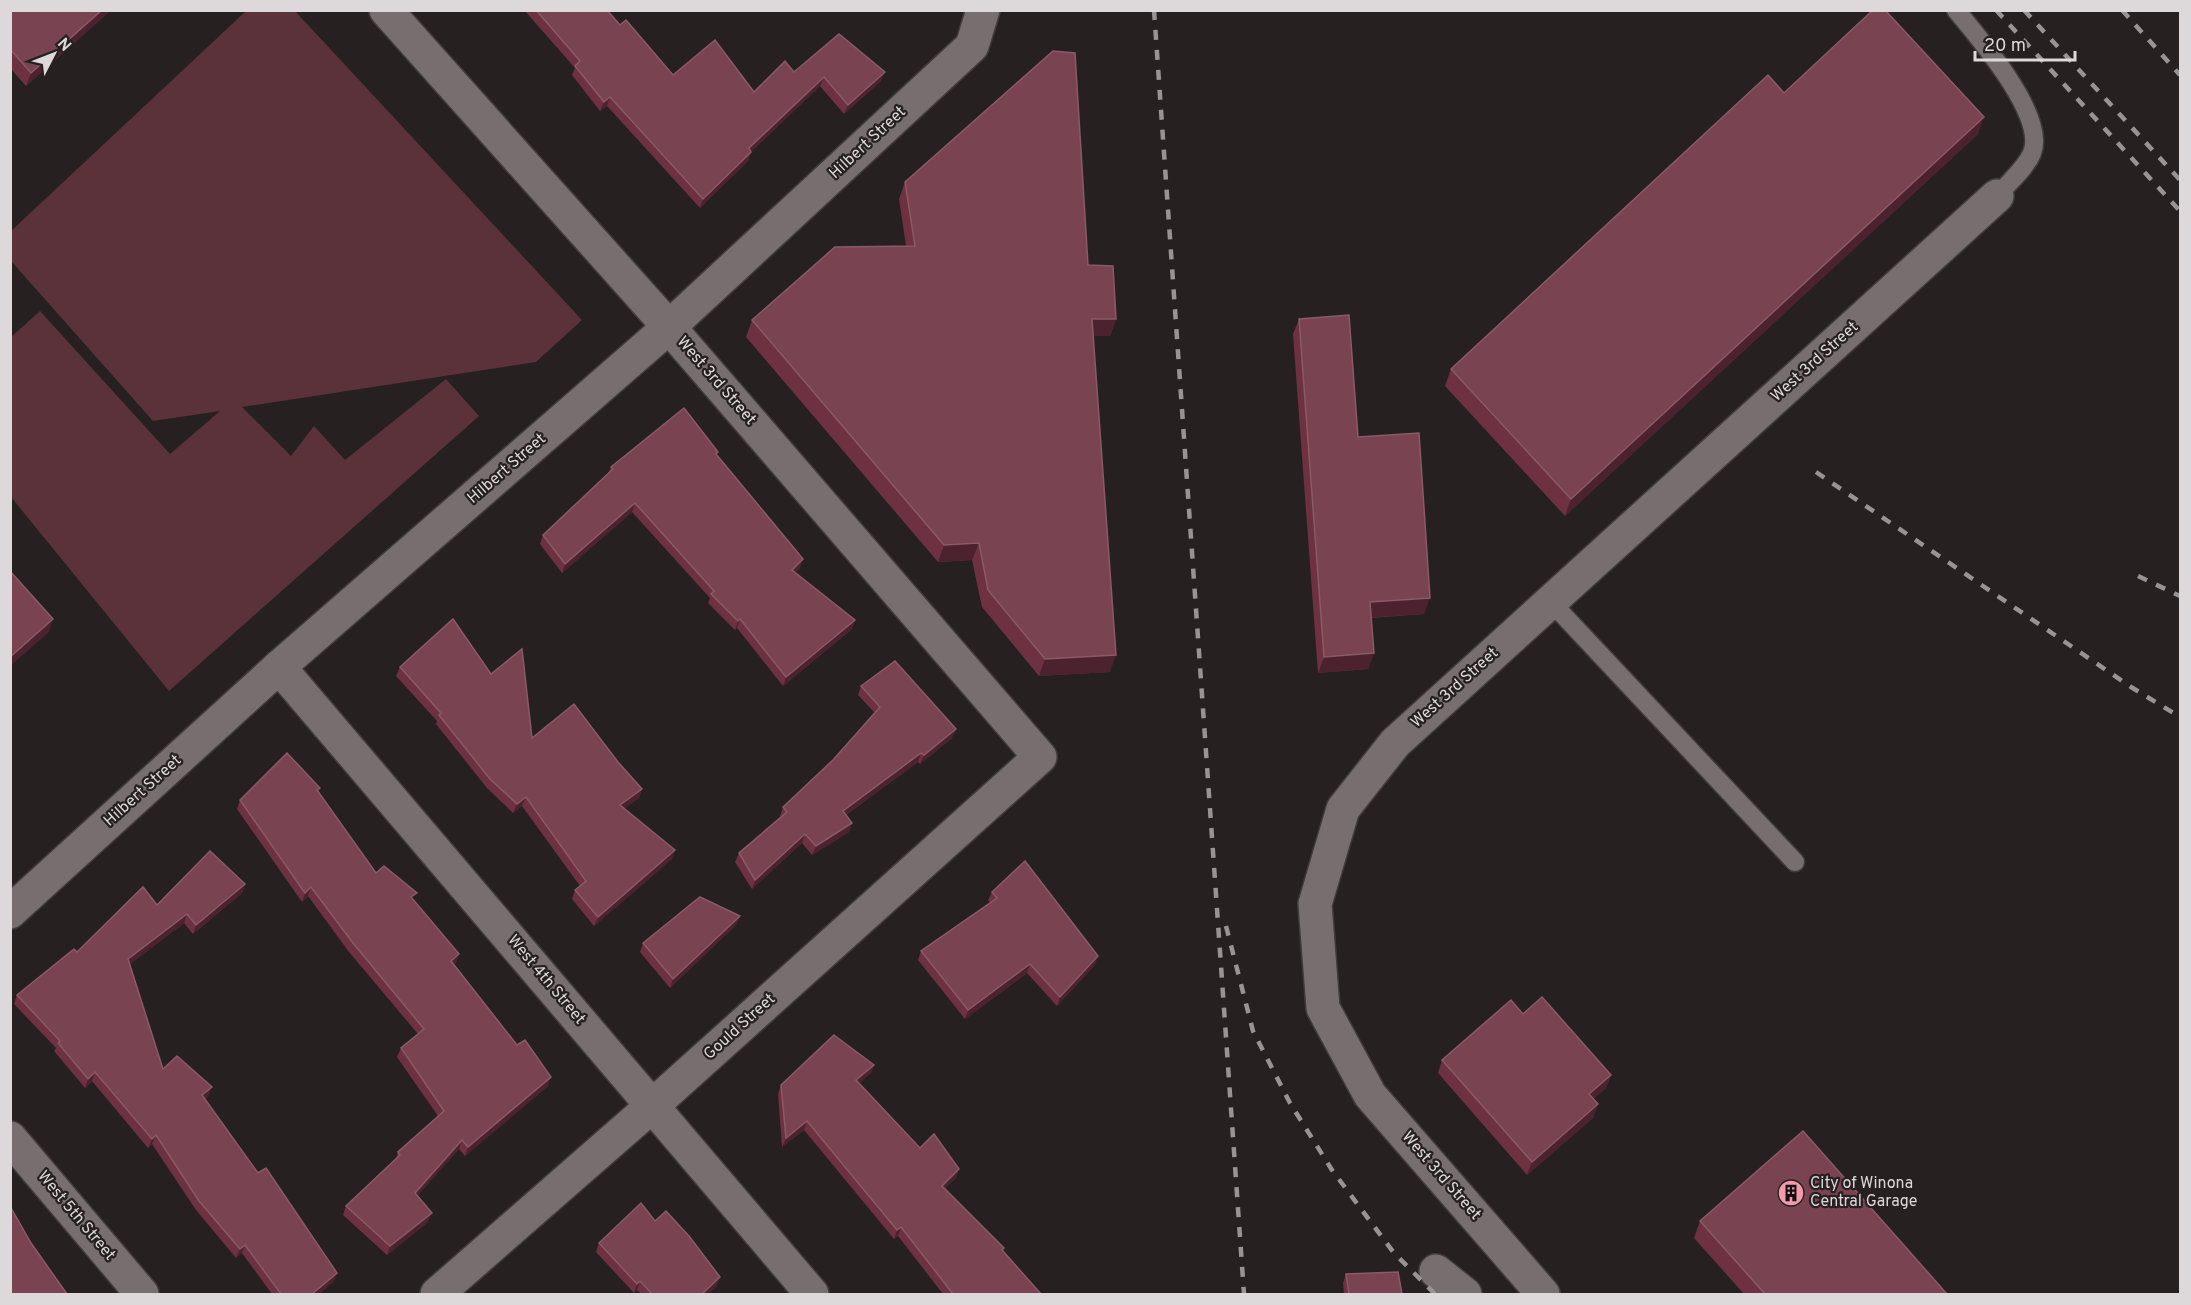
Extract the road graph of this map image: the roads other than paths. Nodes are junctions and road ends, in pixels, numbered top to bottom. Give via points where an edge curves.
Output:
1 (386, 10) edge
2 (983, 10) edge
3 (1956, 10) edge
4 (1997, 196) joint
5 (669, 327) junction
6 (1551, 602) junction
7 (279, 667) junction
8 (1040, 757) joint
9 (1795, 862) dead end
10 (10, 912) edge
11 (652, 1106) junction
12 (10, 1138) edge
13 (1436, 1271) dead end
14 (142, 1294) edge
15 (437, 1294) edge
16 (812, 1294) edge
17 (1465, 1294) edge
18 (1543, 1294) edge

1 - 5 street, West 3rd Street
2 - 5 street, Hilbert Street via 972,46
3 - 4 lane via 2000,62 2036,132 2032,154
4 - 6 street, West 3rd Street
5 - 7 street, Hilbert Street
5 - 8 street, West 3rd Street
6 - 9 lane
6 - 18 street, West 3rd Street via 1395,743 1343,809 1314,904 1323,1008 1371,1095
7 - 10 street, Hilbert Street
7 - 11 street, West 4th Street
8 - 11 street, Gould Street
11 - 15 street, Gould Street
11 - 16 street, West 4th Street
12 - 14 street, West 5th Street
13 - 17 street

